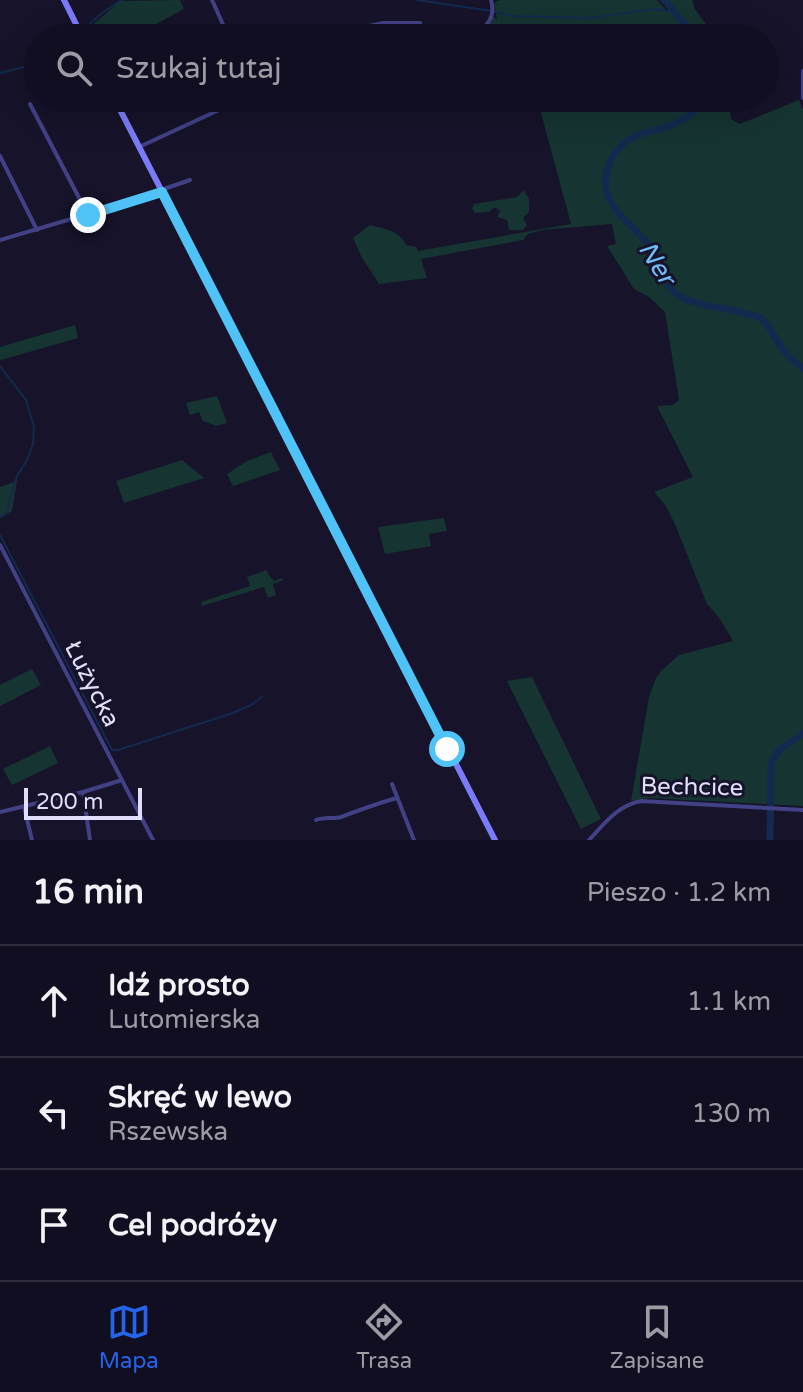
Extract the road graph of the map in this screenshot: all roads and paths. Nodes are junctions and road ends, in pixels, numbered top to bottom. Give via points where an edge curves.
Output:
1 (64, 0) edge
2 (212, 0) edge
3 (491, 0) edge
4 (76, 24) edge
5 (223, 24) edge
6 (384, 24) edge
7 (420, 24) edge
8 (488, 24) edge
9 (803, 71) edge
10 (803, 98) edge
11 (34, 112) edge
12 (121, 112) edge
13 (215, 112) edge
14 (139, 147) junction
15 (0, 156) edge
16 (2, 167) edge
17 (190, 180) dead end
18 (162, 191) junction
19 (88, 215) junction
20 (37, 230) junction
21 (0, 240) edge
22 (0, 545) edge
23 (122, 780) junction
24 (392, 784) dead end
25 (83, 792) junction
26 (397, 798) junction
27 (24, 807) junction
28 (803, 810) edge
29 (0, 812) edge
30 (316, 820) dead end
31 (32, 840) edge
32 (90, 840) edge
33 (153, 840) edge
34 (414, 840) edge
35 (495, 840) edge
36 (589, 840) edge

1 - 4 main road
2 - 5 street
3 - 8 street via 494,11
6 - 7 street
9 - 10 street
11 - 19 street
12 - 14 main road
13 - 14 street
14 - 18 main road
15 - 16 street
16 - 20 street
17 - 18 street
18 - 19 street
18 - 35 main road
19 - 20 street
20 - 21 street
22 - 23 street, Łużycka
23 - 25 street
23 - 33 street, Łużycka
24 - 26 street
25 - 27 street
25 - 32 street
26 - 30 street via 339,818
26 - 34 street
27 - 29 street
27 - 31 street
28 - 36 street, Bechcice via 641,801 620,809

